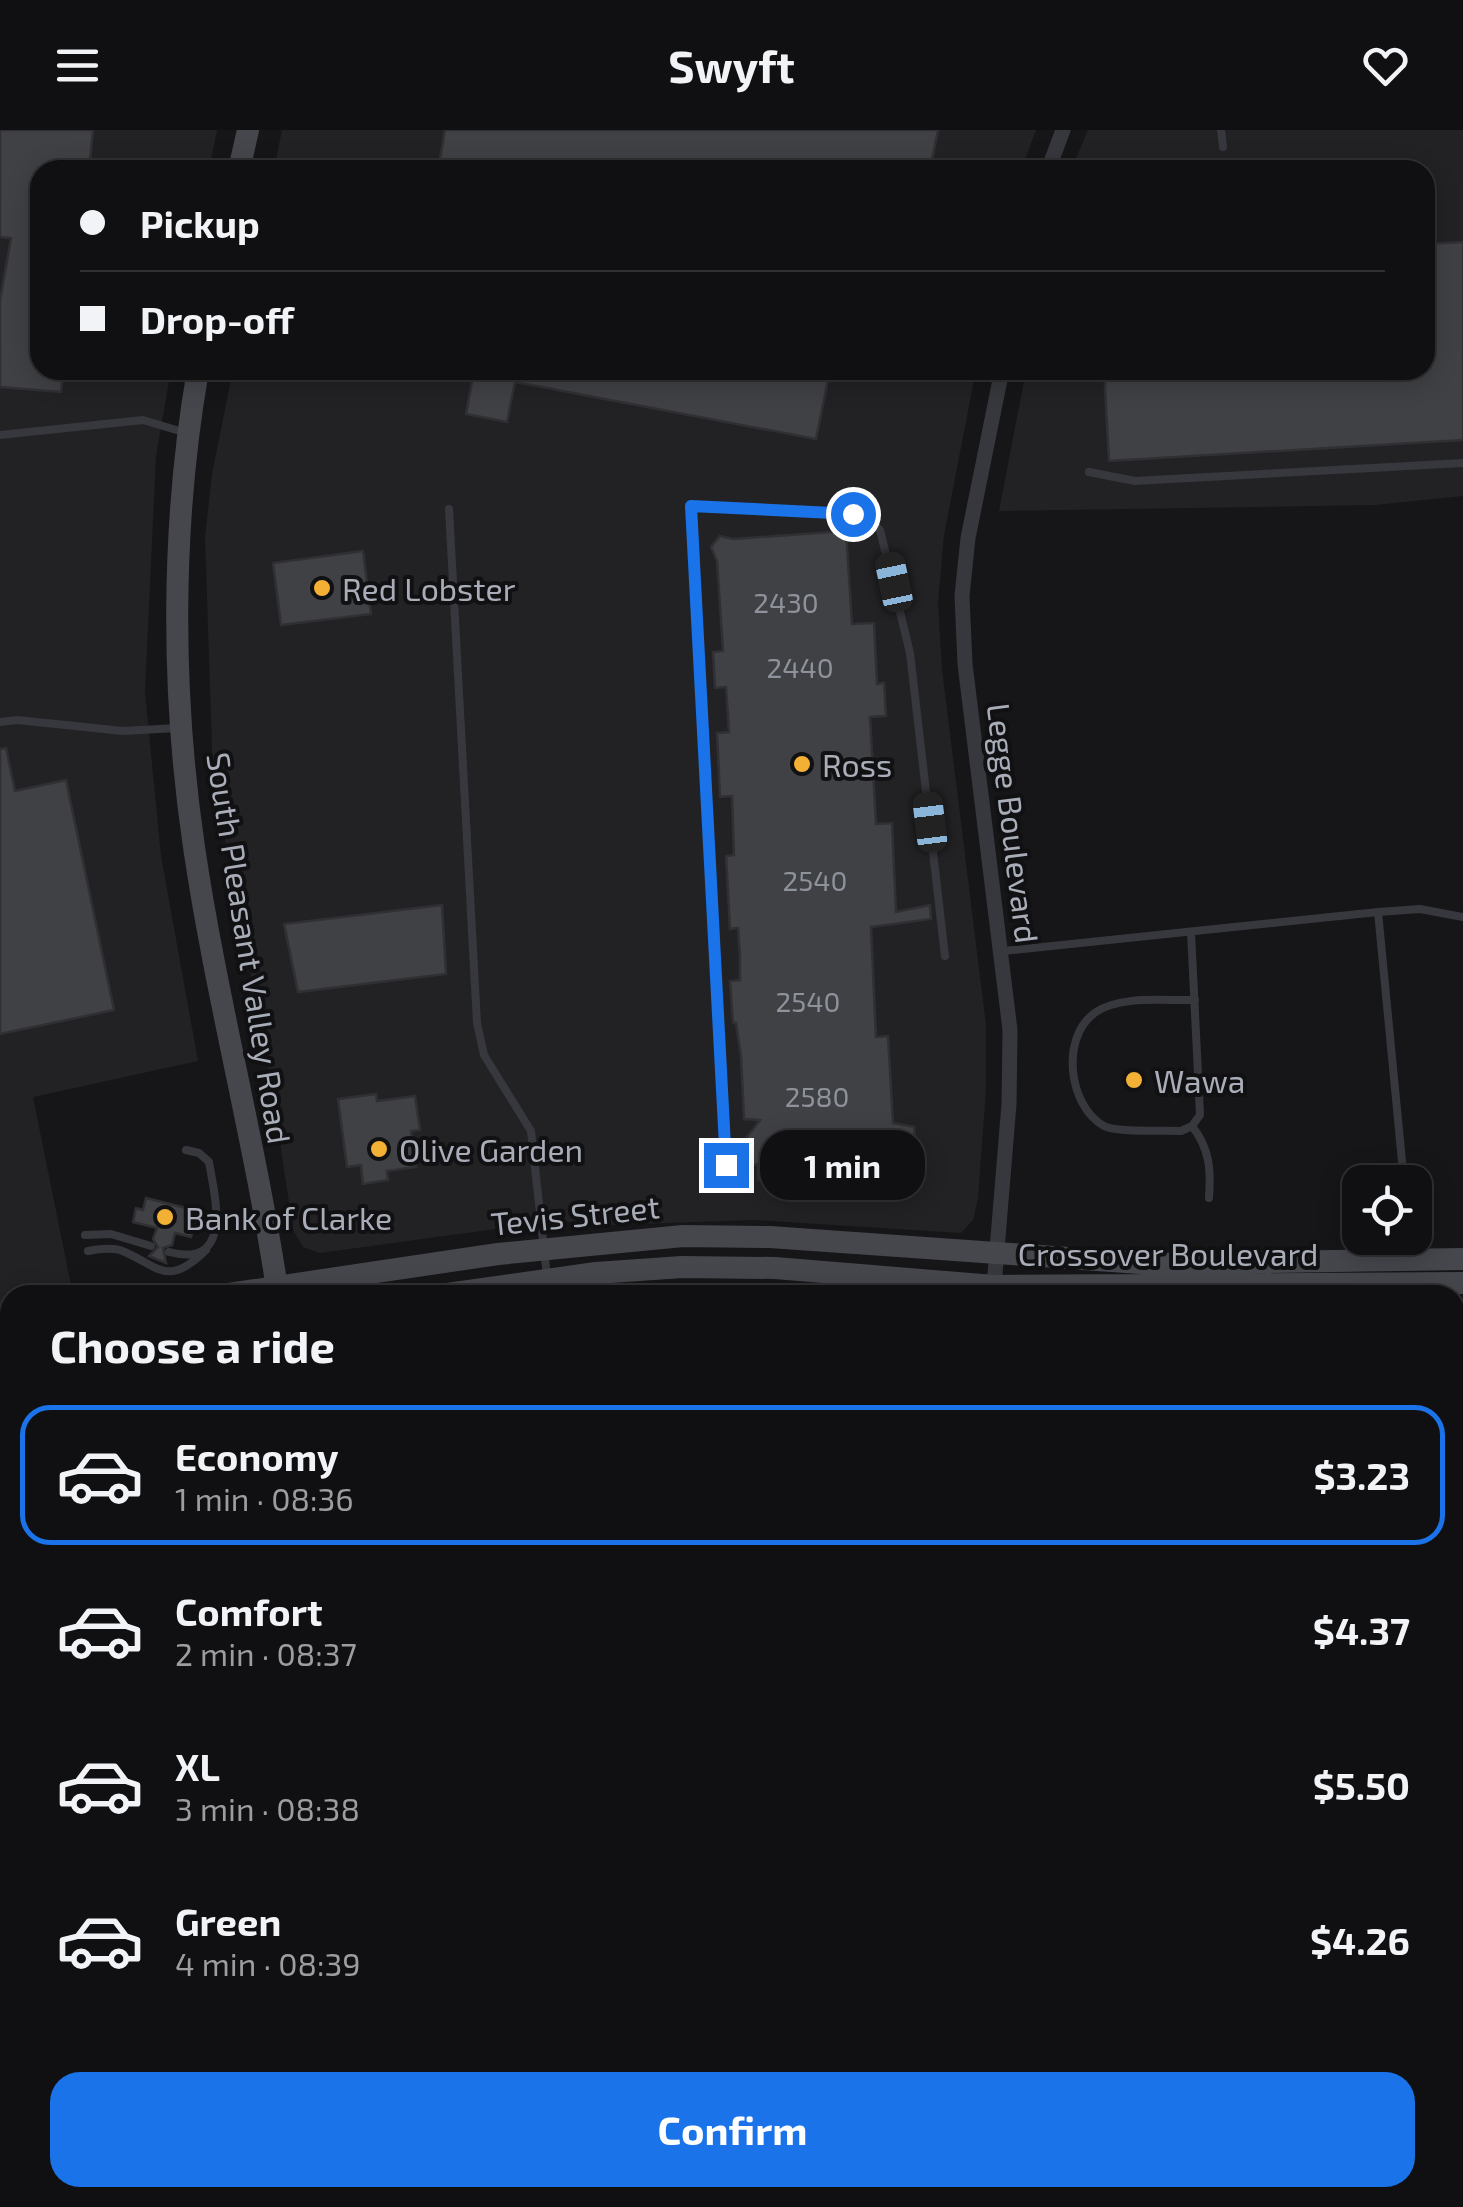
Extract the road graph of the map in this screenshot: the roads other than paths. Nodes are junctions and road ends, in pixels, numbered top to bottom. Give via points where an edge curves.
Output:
1 (248, 130) edge
2 (1063, 130) edge
3 (1221, 130) edge
4 (1223, 147) dead end
5 (241, 160) edge
6 (1052, 160) edge
7 (197, 380) edge
8 (1000, 380) edge
9 (189, 434) junction
10 (0, 435) edge
11 (1463, 464) edge
12 (1089, 472) dead end
13 (449, 509) dead end
14 (0, 722) edge
15 (182, 727) junction
16 (1378, 912) junction
17 (1463, 917) edge
18 (1191, 932) junction
19 (1002, 951) junction
20 (945, 956) dead end
21 (1194, 1000) junction
22 (1192, 1126) junction
23 (186, 1150) dead end
24 (726, 1165) dead end
25 (1402, 1165) edge
26 (1209, 1198) dead end
27 (85, 1235) dead end
28 (212, 1240) junction
29 (151, 1246) dead end
30 (544, 1248) junction
31 (88, 1251) dead end
32 (170, 1252) dead end
33 (996, 1255) junction
34 (1410, 1255) edge
35 (1463, 1258) edge
36 (1411, 1281) edge
37 (1463, 1283) edge
38 (276, 1285) edge
39 (314, 1285) edge
40 (548, 1285) edge
41 (562, 1285) edge
42 (939, 1285) edge
43 (994, 1285) edge
44 (1226, 1285) edge

1 - 5 main road
2 - 6 street
3 - 4 lane
7 - 9 main road, South Pleasant Valley Road
8 - 19 street, Legge Boulevard via 968,538 962,624
9 - 10 lane via 144,420
9 - 15 main road, South Pleasant Valley Road via 179,584
11 - 12 lane via 1135,481
13 - 30 lane via 477,1023 484,1055 531,1131
14 - 15 lane via 123,731
15 - 38 main road, South Pleasant Valley Road via 194,850
16 - 17 lane via 1420,908
16 - 18 lane
16 - 25 lane
18 - 19 lane
18 - 21 lane
19 - 33 street, Legge Boulevard via 1010,1064
20 - 24 lane via 910,652 880,530 845,512 691,506
21 - 22 lane via 1200,1116
21 - 22 lane via 1116,1003 1095,1012 1082,1025 1073,1071 1078,1095 1106,1128
22 - 26 lane via 1209,1160
23 - 28 lane via 209,1162 218,1220
27 - 29 lane via 111,1234
28 - 31 lane via 196,1259 164,1272 122,1251
28 - 32 lane via 190,1254
30 - 33 main road, Tevis Street via 728,1236
30 - 39 main road, Tevis Street
30 - 40 lane
33 - 36 main road, Crossover Boulevard
33 - 43 street, Legge Boulevard
34 - 36 lane
35 - 36 main road, Crossover Boulevard
36 - 37 main road, Crossover Boulevard
36 - 44 main road, Crossover Boulevard
41 - 42 main road, Tevis Street via 627,1271 730,1266

